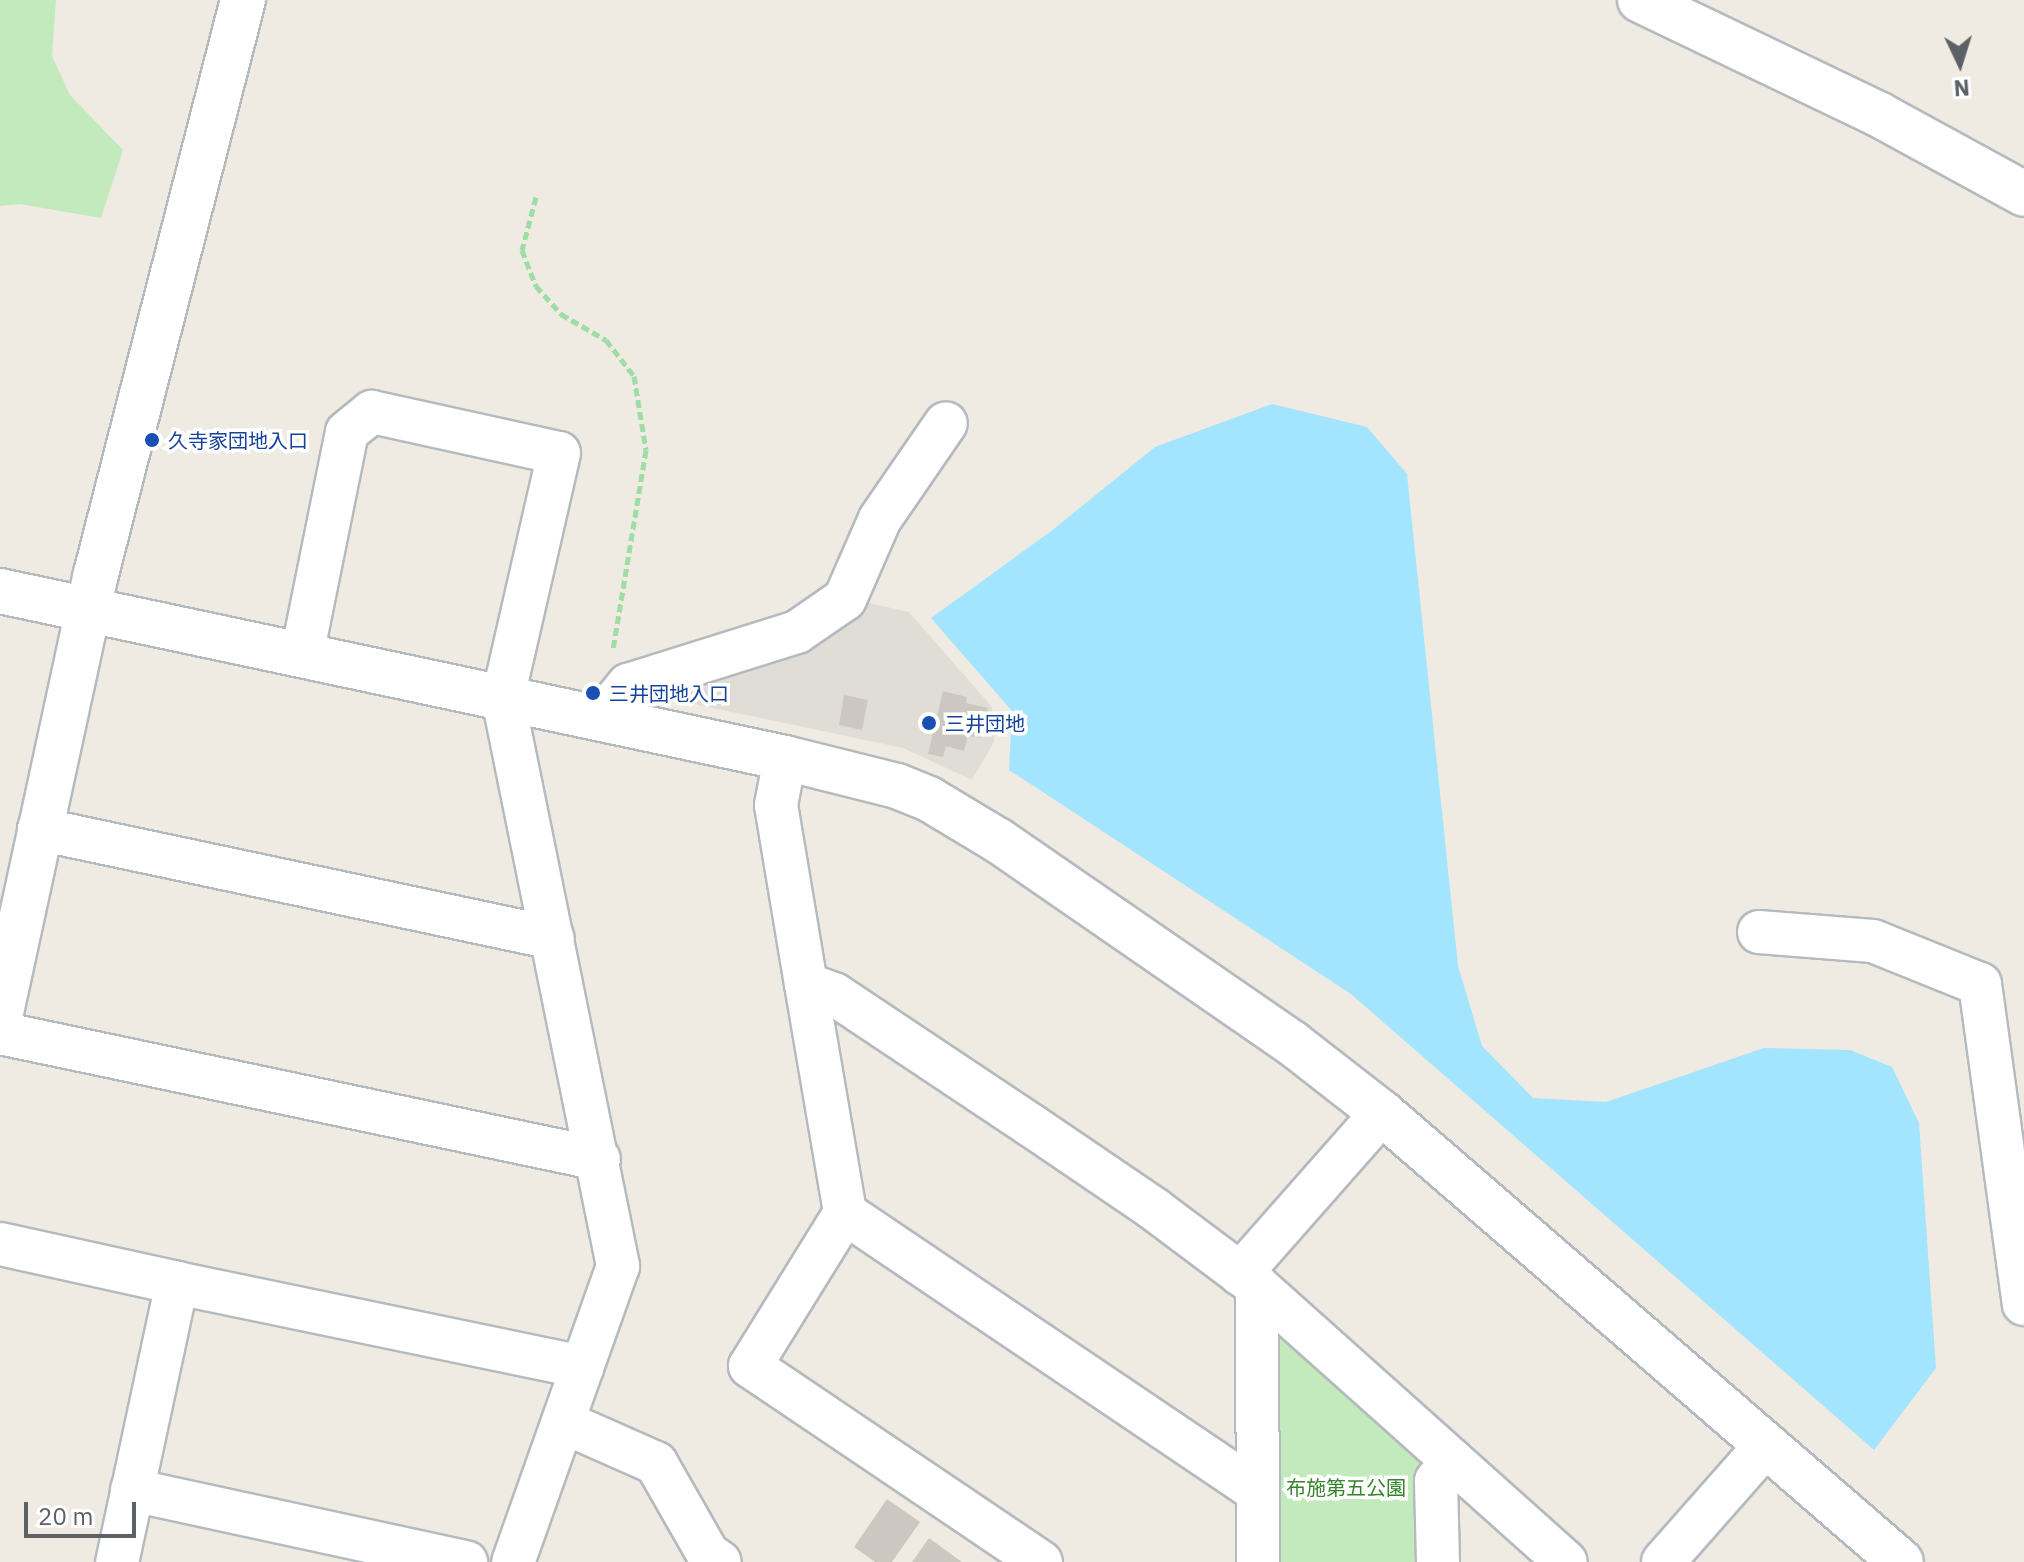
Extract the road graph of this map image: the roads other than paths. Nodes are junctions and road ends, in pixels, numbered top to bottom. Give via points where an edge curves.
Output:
1 (243, 0) edge
2 (1640, 0) edge
3 (2024, 194) edge
4 (946, 423) dead end
5 (0, 591) edge
6 (88, 611) junction
7 (302, 655) junction
8 (503, 698) junction
9 (601, 718) junction
10 (785, 758) junction
11 (39, 829) junction
12 (1759, 932) dead end
13 (553, 938) junction
14 (806, 984) junction
15 (0, 1017) edge
16 (0, 1033) edge
17 (1382, 1113) junction
18 (599, 1159) junction
19 (845, 1213) junction
20 (0, 1244) edge
21 (1249, 1280) junction
22 (177, 1283) junction
23 (2024, 1304) edge
24 (582, 1367) junction
25 (563, 1422) junction
26 (1766, 1445) junction
27 (1452, 1461) junction
28 (132, 1490) junction
29 (1257, 1491) junction
30 (117, 1562) edge
31 (466, 1562) edge
32 (513, 1562) edge
33 (720, 1562) edge
34 (1041, 1562) edge
35 (1258, 1562) edge
36 (1438, 1562) edge
37 (1566, 1562) edge
38 (1663, 1562) edge
39 (1901, 1562) edge

1 - 6 street
2 - 3 street via 1851,101
4 - 9 street via 880,519 845,599 797,632 628,685
5 - 6 street
6 - 7 street
6 - 11 street
7 - 8 street
7 - 8 street via 347,432 372,412 559,453
8 - 9 street
8 - 13 street
9 - 10 street
10 - 14 street via 776,805
10 - 17 street via 897,786 959,815 1292,1043
11 - 13 street
11 - 15 street
12 - 23 street via 1873,941 1980,984
13 - 18 street
14 - 19 street
14 - 21 street via 834,994 1032,1126
16 - 18 street
17 - 21 street
17 - 26 street
18 - 24 street via 618,1266
19 - 29 street
19 - 34 street via 750,1366
20 - 22 street
21 - 27 street
21 - 29 street
22 - 24 street
22 - 28 street
24 - 25 street
25 - 32 street
25 - 33 street via 656,1463 708,1554
26 - 38 street
26 - 39 street
27 - 36 street via 1436,1481
27 - 37 street
28 - 30 street
28 - 31 street
29 - 35 street

